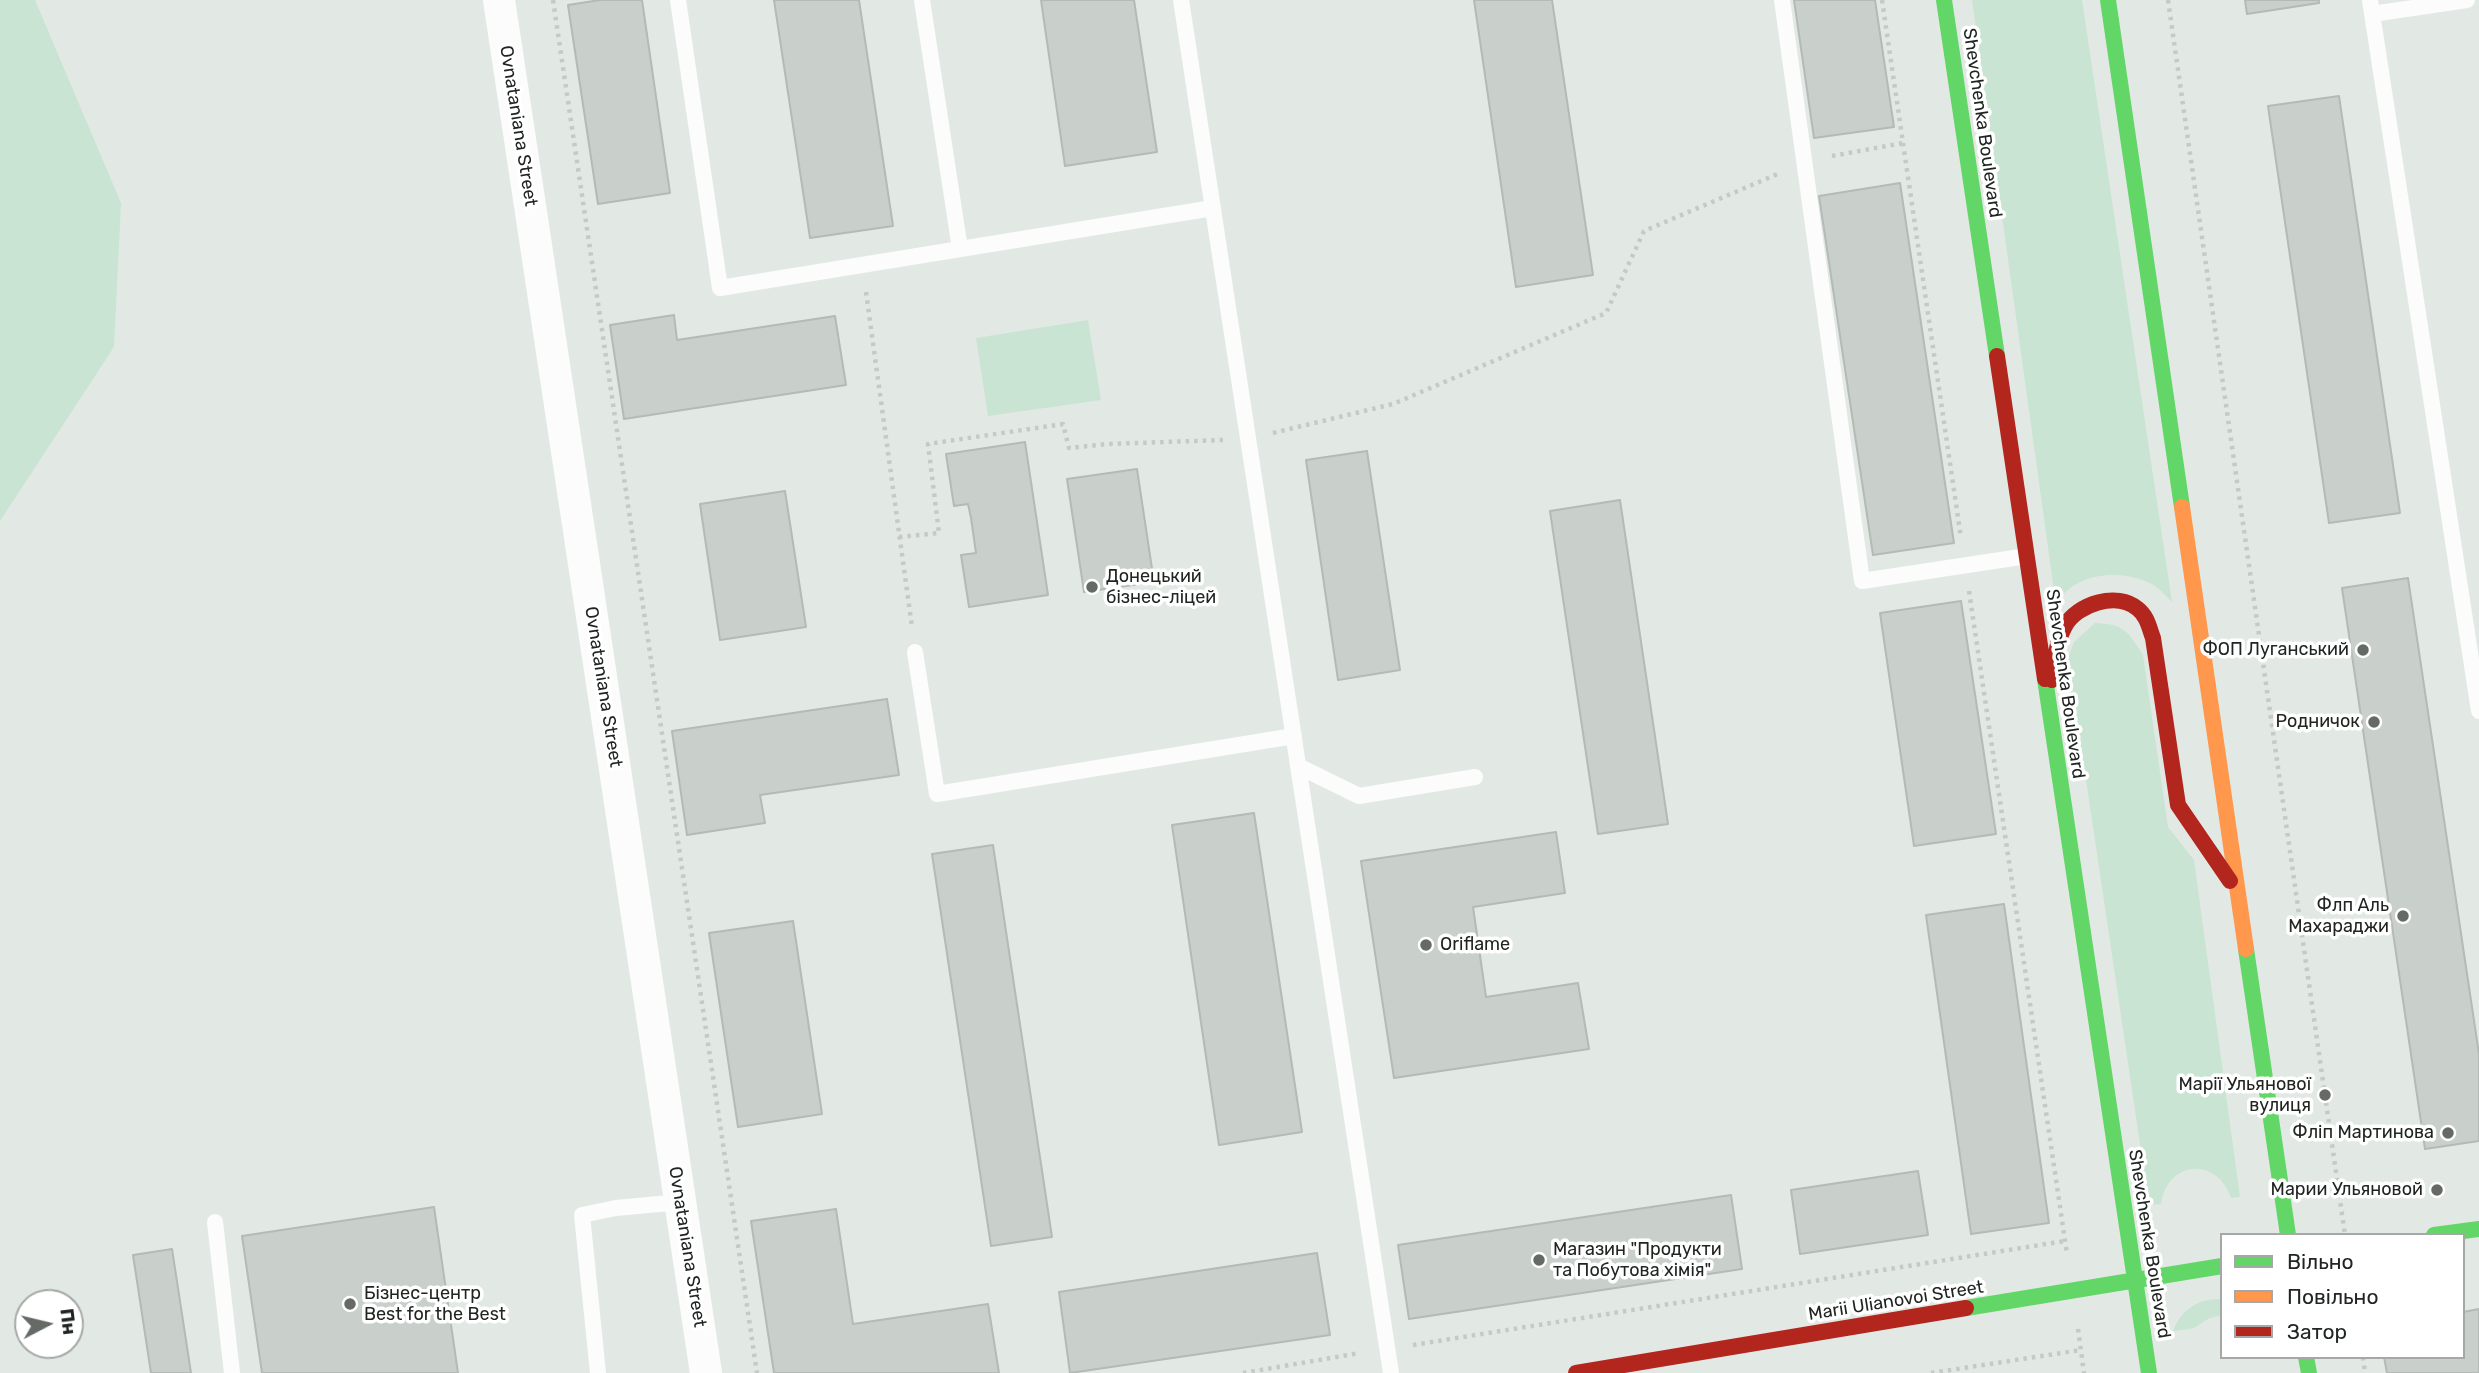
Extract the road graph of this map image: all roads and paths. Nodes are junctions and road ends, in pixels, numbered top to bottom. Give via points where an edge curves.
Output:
1 (499, 0) edge
2 (553, 0) edge
3 (678, 0) edge
4 (922, 0) edge
5 (1181, 0) edge
6 (1782, 0) edge
7 (1882, 0) edge
8 (1944, 0) edge
9 (2108, 0) edge
10 (2168, 0) edge
11 (2467, 0) edge
12 (2371, 7) edge
13 (1903, 144) junction
14 (1805, 161) junction
15 (1213, 208) junction
16 (960, 249) junction
17 (862, 264) junction
18 (1248, 439) junction
19 (899, 537) junction
20 (2027, 556) junction
21 (1965, 565) junction
22 (915, 652) joint
23 (2048, 703) junction
24 (2479, 711) edge
25 (1293, 736) junction
26 (1298, 766) junction
27 (1475, 777) dead end
28 (2236, 892) junction
29 (680, 1202) junction
30 (215, 1222) dead end
31 (2479, 1229) edge
32 (2288, 1233) edge
33 (2345, 1233) edge
34 (2449, 1233) edge
35 (2065, 1241) junction
36 (2220, 1266) edge
37 (2135, 1280) junction
38 (2072, 1291) junction
39 (1387, 1349) junction
40 (2081, 1350) junction
41 (232, 1373) edge
42 (598, 1373) edge
43 (706, 1373) edge
44 (757, 1373) edge
45 (1243, 1373) edge
46 (1391, 1373) edge
47 (1576, 1373) edge
48 (1931, 1373) edge
49 (2084, 1373) edge
50 (2149, 1373) edge

1 - 29 street, Ovnataniana Street
2 - 44 path
3 - 17 lane via 720,288
4 - 16 lane
5 - 15 lane
6 - 14 lane
7 - 13 path
8 - 20 main road, Shevchenka Boulevard
9 - 28 main road
10 - 33 path
11 - 12 lane
12 - 24 lane
13 - 14 path
13 - 21 path
14 - 18 path via 1644,231 1606,313 1393,404
14 - 21 lane via 1862,581
15 - 16 lane
15 - 18 lane
16 - 17 lane
17 - 19 path
18 - 19 path via 1069,449 1063,424 928,444 939,533
18 - 25 lane
19 - 22 path
20 - 21 lane
20 - 23 main road, Shevchenka Boulevard
21 - 35 path
22 - 25 lane via 937,794
23 - 28 main road via 2060,639 2068,621 2105,599 2126,602 2144,615 2153,638 2178,805
23 - 37 main road, Shevchenka Boulevard
25 - 26 lane
26 - 27 lane via 1359,796
26 - 39 lane
28 - 32 main road
29 - 42 lane via 582,1215
29 - 43 street, Ovnataniana Street
30 - 41 lane
31 - 34 main road
35 - 38 path
35 - 39 path
36 - 37 main road, Marii Ulianovoi Street
37 - 38 main road, Marii Ulianovoi Street
37 - 50 main road, Shevchenka Boulevard
38 - 40 path
38 - 47 main road, Marii Ulianovoi Street
39 - 45 path
39 - 46 lane
40 - 48 path
40 - 49 path

